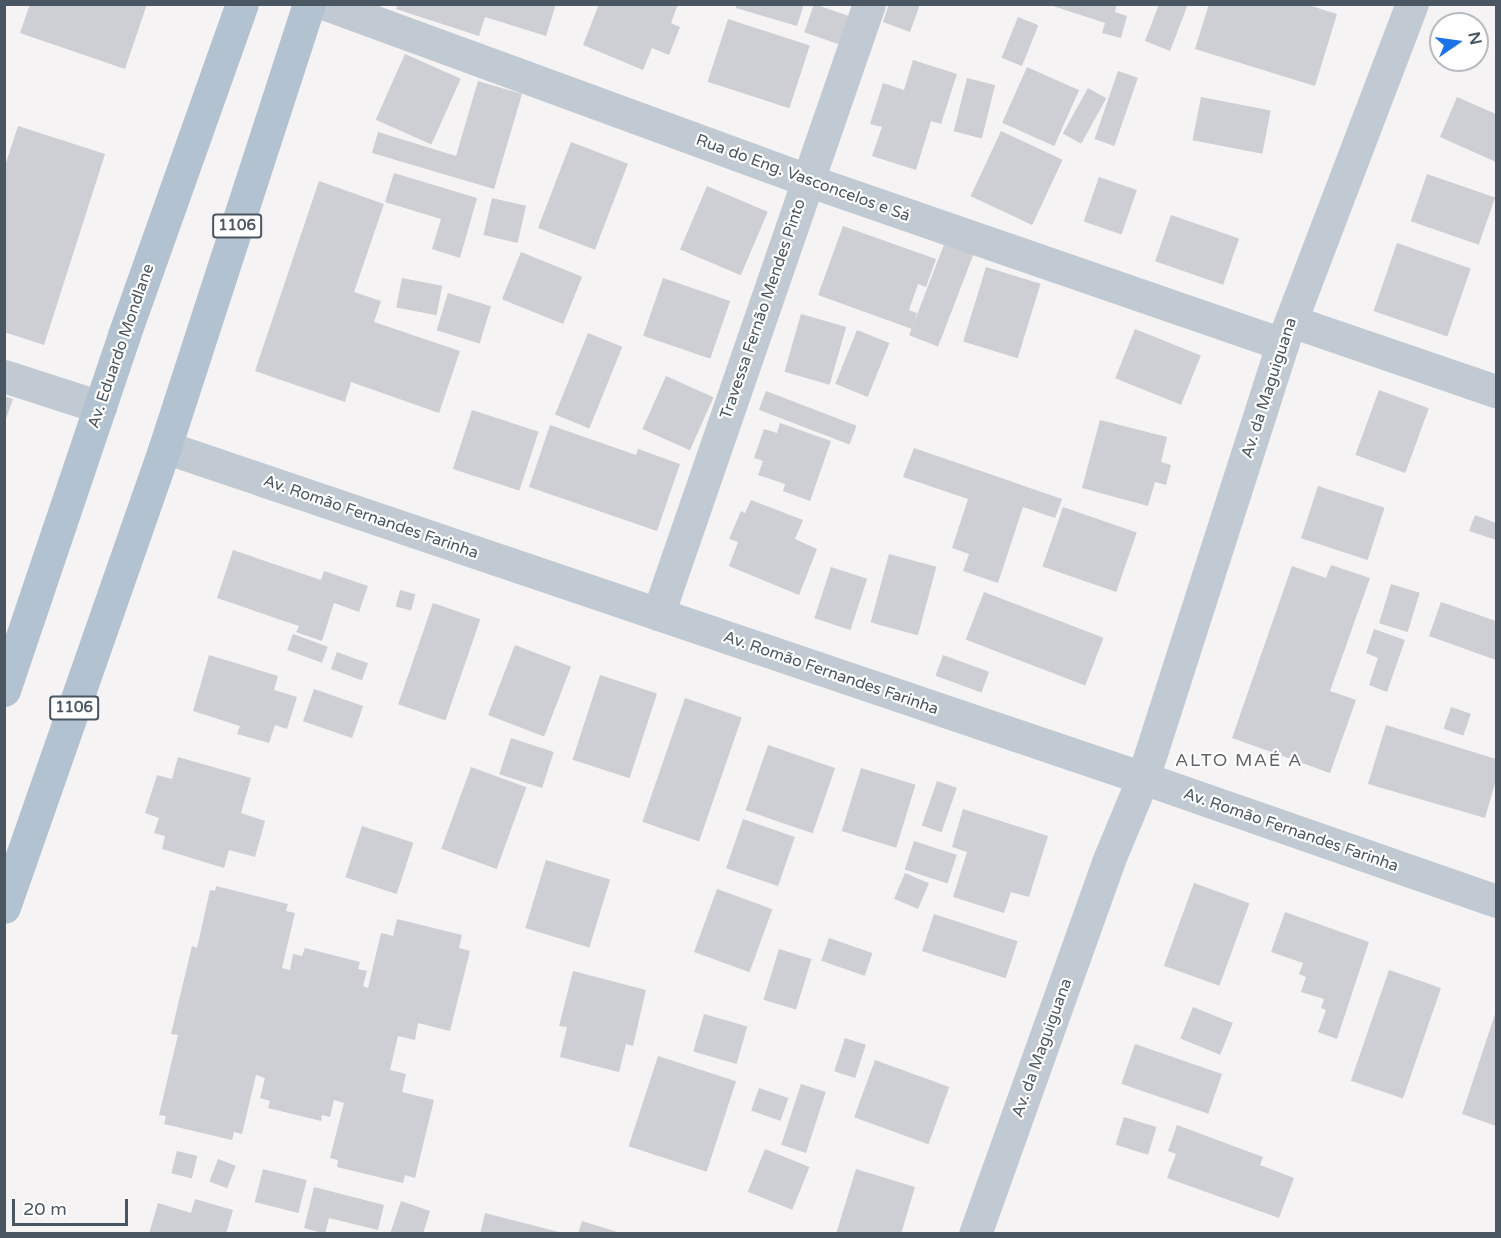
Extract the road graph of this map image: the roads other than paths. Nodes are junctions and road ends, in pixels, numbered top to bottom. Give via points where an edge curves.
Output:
1 (242, 4) edge
2 (309, 4) edge
3 (326, 4) edge
4 (869, 4) edge
5 (1412, 4) edge
6 (807, 180) junction
7 (1287, 332) junction
8 (4, 376) edge
9 (1497, 391) edge
10 (100, 407) junction
11 (165, 447) junction
12 (658, 614) junction
13 (4, 690) edge
14 (1143, 778) junction
15 (1497, 901) edge
16 (4, 907) edge
17 (975, 1233) edge

1 - 10 main road, Av. Eduardo Mondlane
2 - 11 main road, 1106
3 - 6 street, Rua do Eng. Vasconcelos e Sá
4 - 6 street, Travessa Fernão Mendes Pinto
5 - 7 street, Av. da Maguiguana
6 - 7 street, Rua do Eng. Vasconcelos e Sá
6 - 12 street, Travessa Fernão Mendes Pinto
7 - 9 street, Rua do Eng. Vasconcelos e Sá
7 - 14 street, Av. da Maguiguana
8 - 10 street
10 - 13 main road, Av. Eduardo Mondlane
11 - 12 street, Av. Romão Fernandes Farinha
11 - 16 main road, 1106
12 - 14 street, Av. Romão Fernandes Farinha
14 - 15 street, Av. Romão Fernandes Farinha
14 - 17 street, Av. da Maguiguana via 1108,862

